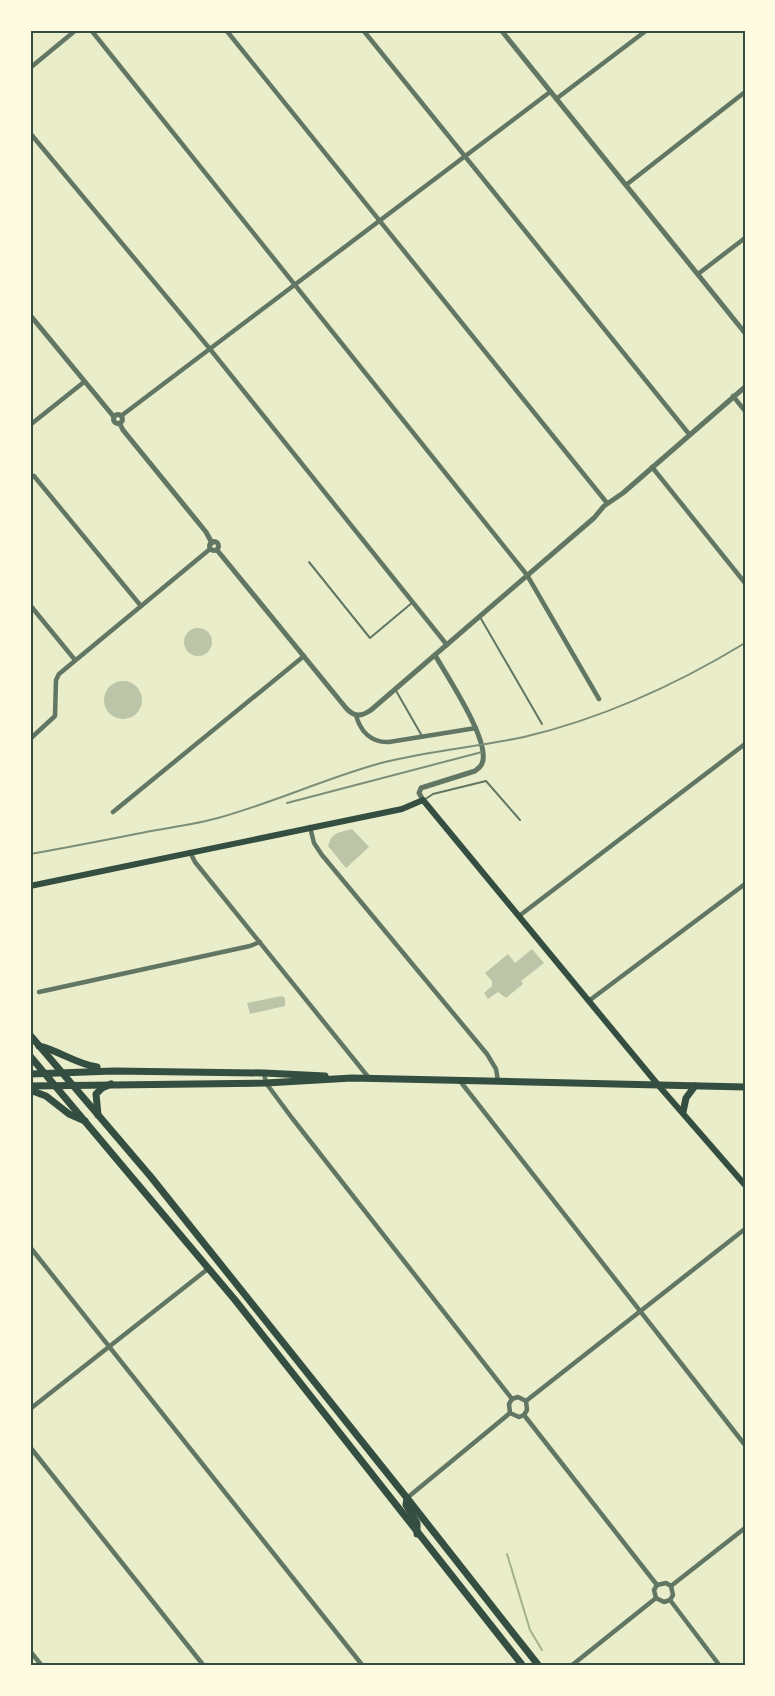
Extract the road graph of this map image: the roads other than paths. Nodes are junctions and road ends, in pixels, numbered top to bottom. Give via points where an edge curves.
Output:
1 (76, 30) edge
2 (91, 30) edge
3 (226, 30) edge
4 (363, 30) edge
5 (502, 30) edge
6 (647, 30) edge
7 (30, 68) edge
8 (550, 92) junction
9 (745, 92) edge
10 (556, 99) junction
11 (30, 133) edge
12 (465, 155) junction
13 (626, 185) junction
14 (380, 220) junction
15 (745, 238) edge
16 (698, 274) junction
17 (294, 285) junction
18 (30, 315) edge
19 (745, 333) edge
20 (210, 349) junction
21 (84, 382) junction
22 (745, 387) edge
23 (733, 396) junction
24 (745, 411) edge
25 (121, 416) junction
26 (114, 417) junction
27 (120, 424) junction
28 (30, 425) edge
29 (689, 434) junction
30 (651, 467) junction
31 (34, 476) dead end
32 (608, 502) junction
33 (213, 547) junction
34 (309, 562) dead end
35 (526, 575) junction
36 (745, 583) edge
37 (414, 602) junction
38 (30, 606) edge
39 (141, 606) junction
40 (479, 616) junction
41 (447, 645) junction
42 (435, 655) junction
43 (304, 656) junction
44 (75, 660) junction
45 (395, 689) junction
46 (599, 699) dead end
47 (356, 715) junction
48 (542, 724) dead end
49 (476, 728) junction
50 (422, 736) junction
51 (30, 739) edge
52 (745, 744) edge
53 (423, 800) junction
54 (113, 812) dead end
55 (520, 820) dead end
56 (310, 827) junction
57 (190, 852) junction
58 (745, 884) edge
59 (30, 886) edge
60 (519, 915) junction
61 (260, 942) junction
62 (39, 992) dead end
63 (590, 1000) junction
64 (30, 1035) edge
65 (39, 1046) junction
66 (30, 1056) edge
67 (114, 1071) junction
68 (60, 1072) junction
69 (44, 1073) junction
70 (264, 1073) junction
71 (30, 1074) edge
72 (349, 1078) junction
73 (369, 1078) junction
74 (460, 1080) junction
75 (498, 1081) junction
76 (266, 1083) junction
77 (111, 1084) junction
78 (71, 1085) junction
79 (54, 1086) junction
80 (659, 1086) junction
81 (695, 1086) junction
82 (745, 1087) edge
83 (30, 1088) edge
84 (683, 1112) junction
85 (98, 1115) junction
86 (85, 1121) junction
87 (745, 1185) edge
88 (745, 1229) edge
89 (30, 1247) edge
90 (209, 1268) junction
91 (640, 1311) junction
92 (109, 1347) junction
93 (512, 1399) junction
94 (526, 1401) junction
95 (30, 1409) edge
96 (510, 1413) junction
97 (524, 1415) junction
98 (745, 1445) edge
99 (30, 1447) edge
100 (407, 1498) junction
101 (745, 1528) edge
102 (417, 1534) junction
103 (657, 1585) junction
104 (671, 1586) junction
105 (656, 1599) junction
106 (670, 1600) junction
107 (30, 1651) edge
108 (42, 1666) edge
109 (204, 1666) edge
110 (363, 1666) edge
111 (523, 1666) edge
112 (539, 1666) edge
113 (571, 1666) edge
114 (720, 1666) edge

1 - 7 street
2 - 17 street
3 - 14 street
4 - 12 street
5 - 8 street
6 - 10 street
8 - 10 street
8 - 12 street
9 - 13 street
10 - 13 street
11 - 20 street
12 - 14 street
12 - 29 street
13 - 16 street
14 - 17 street
14 - 32 street
15 - 16 street
16 - 19 street
17 - 20 street
17 - 35 street
18 - 21 street
20 - 25 street
20 - 37 street
21 - 26 street
21 - 28 street
22 - 23 street
23 - 24 street
23 - 29 street
25 - 26 street
25 - 27 street
26 - 27 street via 114,422
27 - 33 street via 206,532
29 - 30 street
30 - 32 street
30 - 36 street
31 - 39 street
32 - 35 street
33 - 39 street
33 - 43 street
34 - 37 lane via 370,638
35 - 40 street
35 - 46 street
37 - 41 street
38 - 44 street
39 - 44 street
40 - 41 street
40 - 48 lane
41 - 42 street
42 - 45 street
42 - 49 street
43 - 47 street
43 - 54 street
44 - 51 street via 57,677 53,719
45 - 47 street via 368,712
45 - 50 lane
47 - 50 street via 362,730 379,742
49 - 50 street
49 - 53 street via 483,761 480,767 423,786 419,793
52 - 60 street
53 - 55 lane via 486,781
53 - 56 main road via 402,809
53 - 60 main road
56 - 57 main road
56 - 75 street via 322,855 491,1060
57 - 59 main road
57 - 61 street
58 - 63 street
60 - 63 main road
61 - 62 street
61 - 73 street
63 - 80 main road
64 - 65 main road
65 - 67 main road via 85,1065
65 - 68 main road
66 - 69 main road
67 - 68 main road
67 - 70 main road
68 - 69 main road
68 - 78 main road
69 - 71 main road
69 - 79 main road
70 - 72 main road
70 - 76 street
72 - 73 main road
72 - 76 main road
73 - 74 main road
74 - 75 main road
74 - 91 street
75 - 80 main road
76 - 77 main road
76 - 93 street
77 - 78 main road
77 - 85 main road via 96,1094
78 - 79 main road
78 - 85 main road
79 - 83 main road
79 - 86 main road
80 - 81 main road
80 - 84 main road
81 - 82 main road
81 - 84 main road via 686,1098
83 - 86 main road
84 - 87 main road
85 - 100 main road
86 - 90 main road
88 - 91 street
89 - 92 street
90 - 92 street
90 - 102 main road
91 - 94 street
91 - 98 street
92 - 95 street
92 - 110 street
93 - 94 street
93 - 96 street via 508,1404
94 - 97 street
96 - 97 street
96 - 100 street
97 - 103 street
99 - 109 street
100 - 102 main road
100 - 112 main road
101 - 104 street
102 - 111 main road
103 - 104 street
103 - 105 street
104 - 106 street
105 - 106 street
105 - 113 street
106 - 114 street
107 - 108 street

